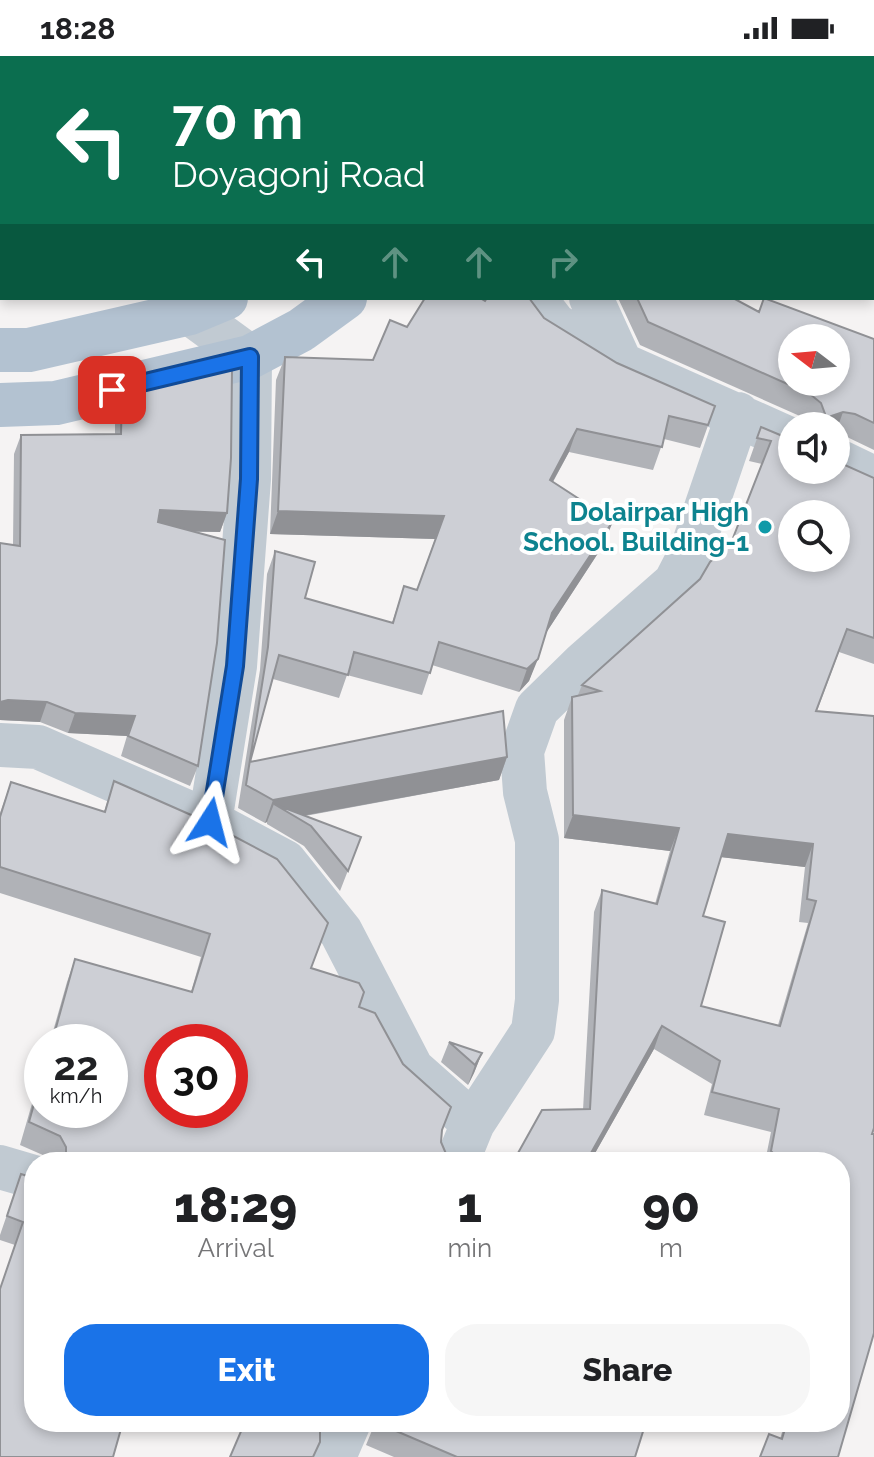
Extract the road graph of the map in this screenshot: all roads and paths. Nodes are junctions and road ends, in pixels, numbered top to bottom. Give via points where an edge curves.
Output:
1 (342, 300) edge
2 (536, 300) edge
3 (592, 300) edge
4 (208, 306) edge
5 (0, 350) edge
6 (250, 357) junction
7 (621, 364) junction
8 (0, 405) edge
9 (738, 414) junction
10 (778, 433) edge
11 (850, 467) edge
12 (874, 478) edge
13 (0, 745) edge
14 (210, 822) junction
15 (465, 1142) edge
16 (0, 1167) edge
17 (24, 1174) edge
18 (345, 1432) edge
19 (334, 1457) edge

1 - 6 main road
2 - 7 street via 555,325
3 - 7 street
4 - 5 main road via 29,350
4 - 6 street
6 - 8 main road via 56,403
6 - 14 street via 249,479 235,666
7 - 9 street
9 - 10 street
9 - 15 street via 691,552 675,583 537,709 522,751 537,840 533,1031
11 - 12 street
13 - 14 street via 38,747
14 - 15 street via 285,862 341,932 412,1069
16 - 17 street
18 - 19 street

